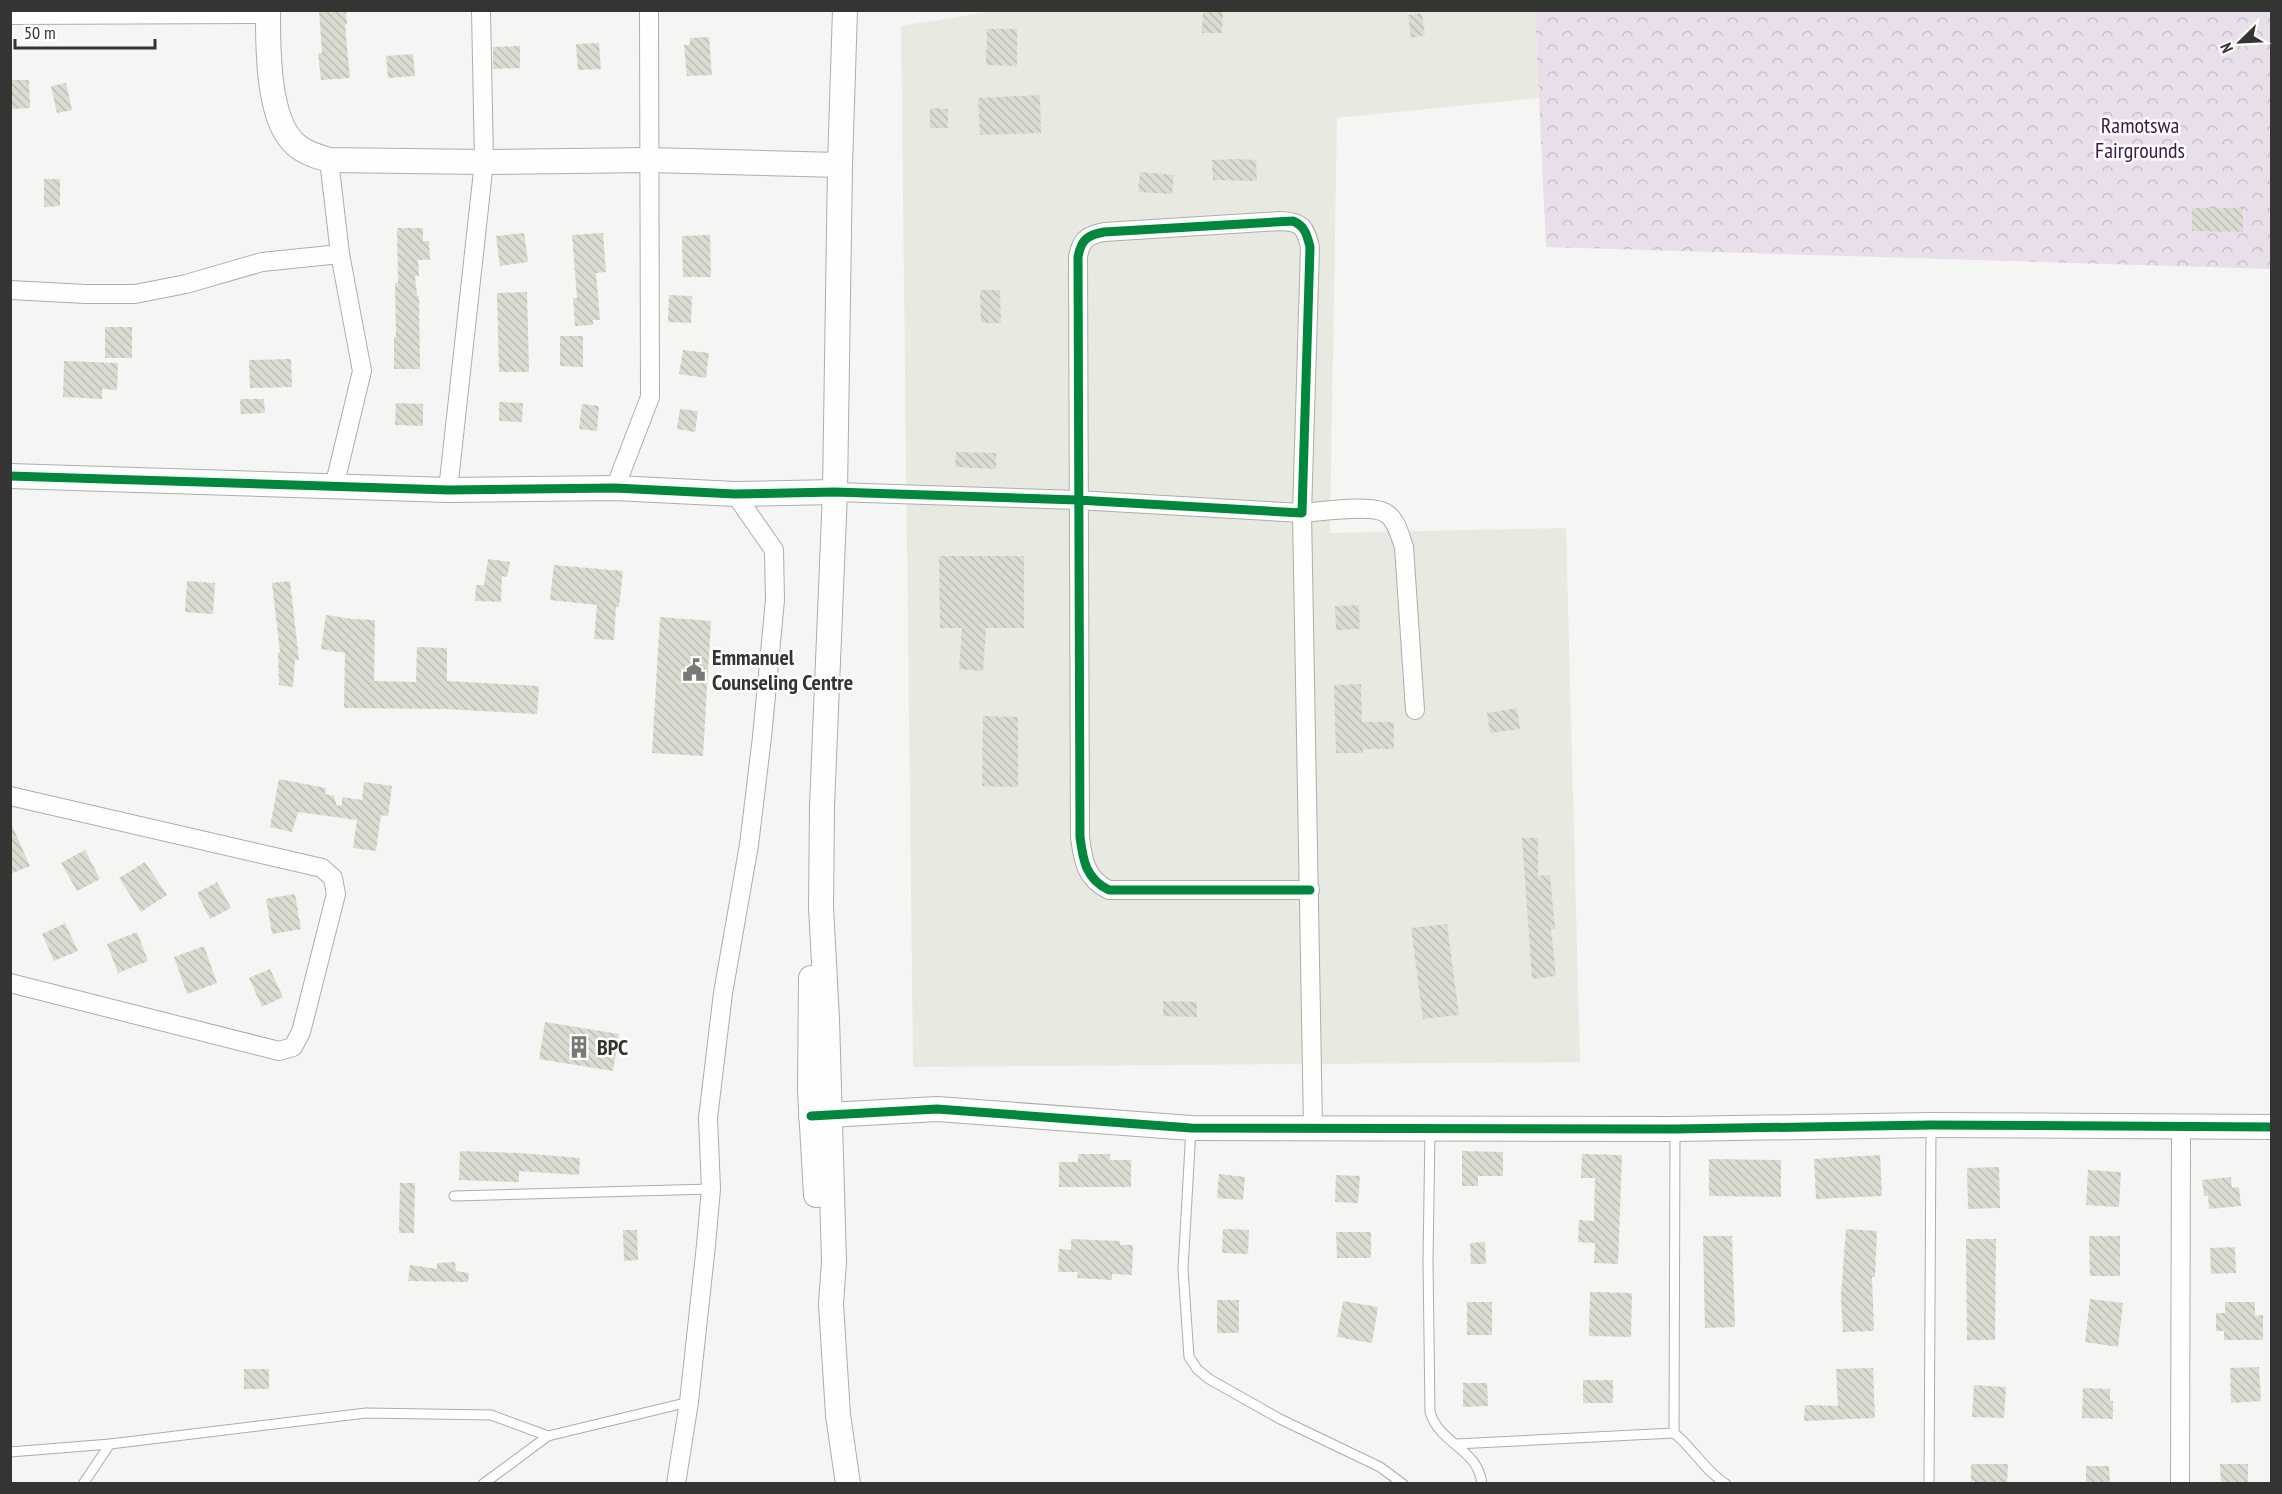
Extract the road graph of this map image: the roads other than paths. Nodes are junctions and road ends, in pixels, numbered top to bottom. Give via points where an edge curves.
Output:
1 (481, 10) edge
2 (649, 10) edge
3 (844, 10) edge
4 (268, 12) edge
5 (10, 15) edge
6 (328, 160) junction
7 (650, 160) junction
8 (484, 162) junction
9 (840, 165) junction
10 (339, 254) junction
11 (10, 290) edge
12 (10, 476) edge
13 (334, 487) junction
14 (615, 488) junction
15 (448, 490) junction
16 (835, 492) junction
17 (735, 494) junction
18 (1077, 500) junction
19 (1302, 513) junction
20 (1415, 710) dead end
21 (10, 796) edge
22 (1310, 890) junction
23 (10, 983) edge
24 (820, 1115) junction
25 (1931, 1125) junction
26 (1430, 1127) junction
27 (2271, 1127) edge
28 (1191, 1128) junction
29 (1313, 1128) junction
30 (2181, 1128) junction
31 (1675, 1129) junction
32 (711, 1189) junction
33 (454, 1197) dead end
34 (689, 1402) junction
35 (1674, 1433) junction
36 (548, 1436) junction
37 (110, 1444) junction
38 (1456, 1444) junction
39 (10, 1452) edge
40 (82, 1484) edge
41 (483, 1484) edge
42 (676, 1484) edge
43 (848, 1484) edge
44 (1403, 1484) edge
45 (1482, 1484) edge
46 (1726, 1484) edge
47 (1929, 1484) edge
48 (2180, 1484) edge

1 - 8 street
2 - 7 street
3 - 9 street
4 - 5 street
4 - 6 street via 271,87 280,121 293,142
6 - 8 street
6 - 10 street
7 - 8 street
7 - 9 street
7 - 14 street via 650,397
8 - 15 street
9 - 16 street
10 - 11 street via 262,261 186,284 135,294
10 - 13 street via 362,371
12 - 13 street
13 - 15 street
14 - 15 street
14 - 17 street
16 - 17 street
16 - 18 street
16 - 24 street via 821,907 812,965 810,1019
17 - 32 street via 774,550 775,600 749,845 723,993 708,1118
18 - 19 street
18 - 19 street via 1078,257 1083,240 1104,232 1293,221 1300,224 1310,247
18 - 22 street via 1080,837 1088,872 1098,885 1109,890
19 - 20 street via 1371,509 1386,513 1396,525 1404,547
19 - 22 street
21 - 23 street via 322,868 333,878 336,894 301,1032 293,1047 279,1051
22 - 29 street
24 - 28 street via 937,1109
24 - 43 street via 834,1261 831,1304 838,1415
25 - 30 street
25 - 31 street
25 - 47 lane
26 - 29 street
26 - 31 street
26 - 38 lane via 1430,1412 1439,1432
27 - 30 street
28 - 29 street
28 - 44 lane via 1183,1269 1189,1357 1209,1379 1280,1419 1380,1467
30 - 48 street
31 - 35 lane
32 - 33 lane
32 - 34 street
34 - 36 lane
34 - 42 street
35 - 38 lane
35 - 46 lane via 1714,1477
36 - 37 lane via 491,1415 366,1413
36 - 41 lane
37 - 39 lane
37 - 40 lane
38 - 45 lane via 1476,1466

